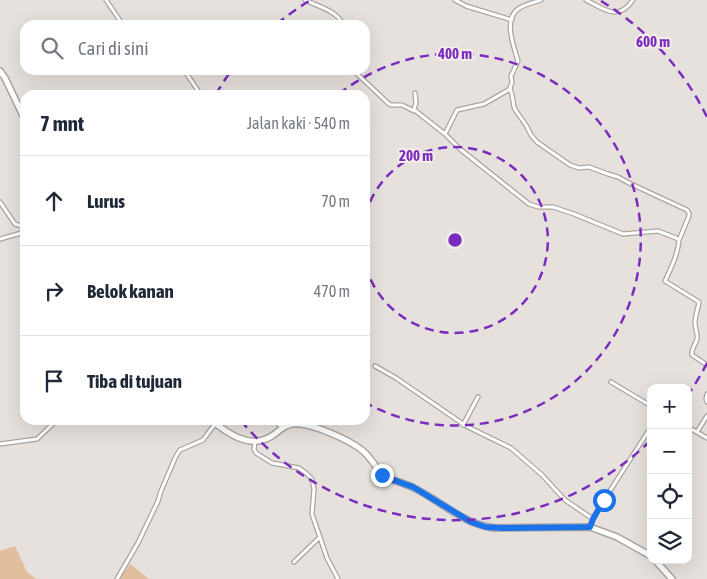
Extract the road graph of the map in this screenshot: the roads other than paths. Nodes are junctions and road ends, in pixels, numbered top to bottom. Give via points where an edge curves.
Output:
1 (106, 0) edge
2 (305, 0) edge
3 (455, 0) edge
4 (541, 0) edge
5 (586, 0) edge
6 (633, 0) edge
7 (120, 20) edge
8 (341, 20) edge
9 (512, 20) junction
10 (0, 71) edge
11 (187, 75) edge
12 (358, 75) edge
13 (510, 89) junction
14 (198, 90) edge
15 (416, 93) dead end
16 (20, 110) edge
17 (417, 112) junction
18 (445, 134) junction
19 (0, 202) edge
20 (20, 226) edge
21 (20, 233) edge
22 (0, 239) edge
23 (678, 240) junction
24 (707, 365) edge
25 (374, 366) dead end
26 (611, 382) dead end
27 (707, 394) edge
28 (478, 397) dead end
29 (707, 402) edge
30 (647, 404) edge
31 (707, 416) edge
32 (52, 425) edge
33 (211, 425) edge
34 (218, 425) edge
35 (279, 425) edge
36 (291, 425) edge
37 (301, 425) edge
38 (463, 425) junction
39 (282, 427) junction
40 (650, 429) edge
41 (692, 429) edge
42 (698, 432) junction
43 (707, 438) edge
44 (255, 442) junction
45 (0, 444) edge
46 (593, 519) junction
47 (590, 527) junction
48 (320, 537) junction
49 (647, 554) edge
50 (294, 562) dead end
51 (659, 564) edge
52 (117, 579) edge
53 (338, 579) edge
54 (672, 579) edge

1 - 7 street
2 - 8 street
3 - 9 street
4 - 9 street via 517,10
5 - 6 street via 612,13 629,6
9 - 13 street via 511,41 518,62 511,76
10 - 16 main road
11 - 14 street
12 - 17 street via 389,104 402,105
13 - 18 street via 484,104 457,110
13 - 23 street via 516,111 537,142 570,164 618,176 687,210 689,216
15 - 17 street via 414,109
17 - 18 street
18 - 23 street via 533,206 556,208 623,234 658,231
19 - 20 street via 15,224
21 - 22 street
23 - 24 street via 665,280 699,302 695,322 697,340 691,352
25 - 38 street
26 - 30 street
27 - 29 street
28 - 38 street
31 - 42 street
32 - 45 street via 37,439
33 - 52 street via 203,440 180,450 176,456 151,517
34 - 44 main road via 235,436
35 - 39 street
36 - 39 main road
37 - 47 main road via 318,428 353,444 371,458 385,477 413,487 476,524 495,528
38 - 46 street via 513,449 565,500
39 - 44 main road via 276,434
40 - 46 street
41 - 42 street
42 - 43 street
44 - 48 street via 256,453 272,463 300,468 312,479 312,514
46 - 47 street
47 - 49 main road
48 - 50 street
48 - 53 street
51 - 54 main road

